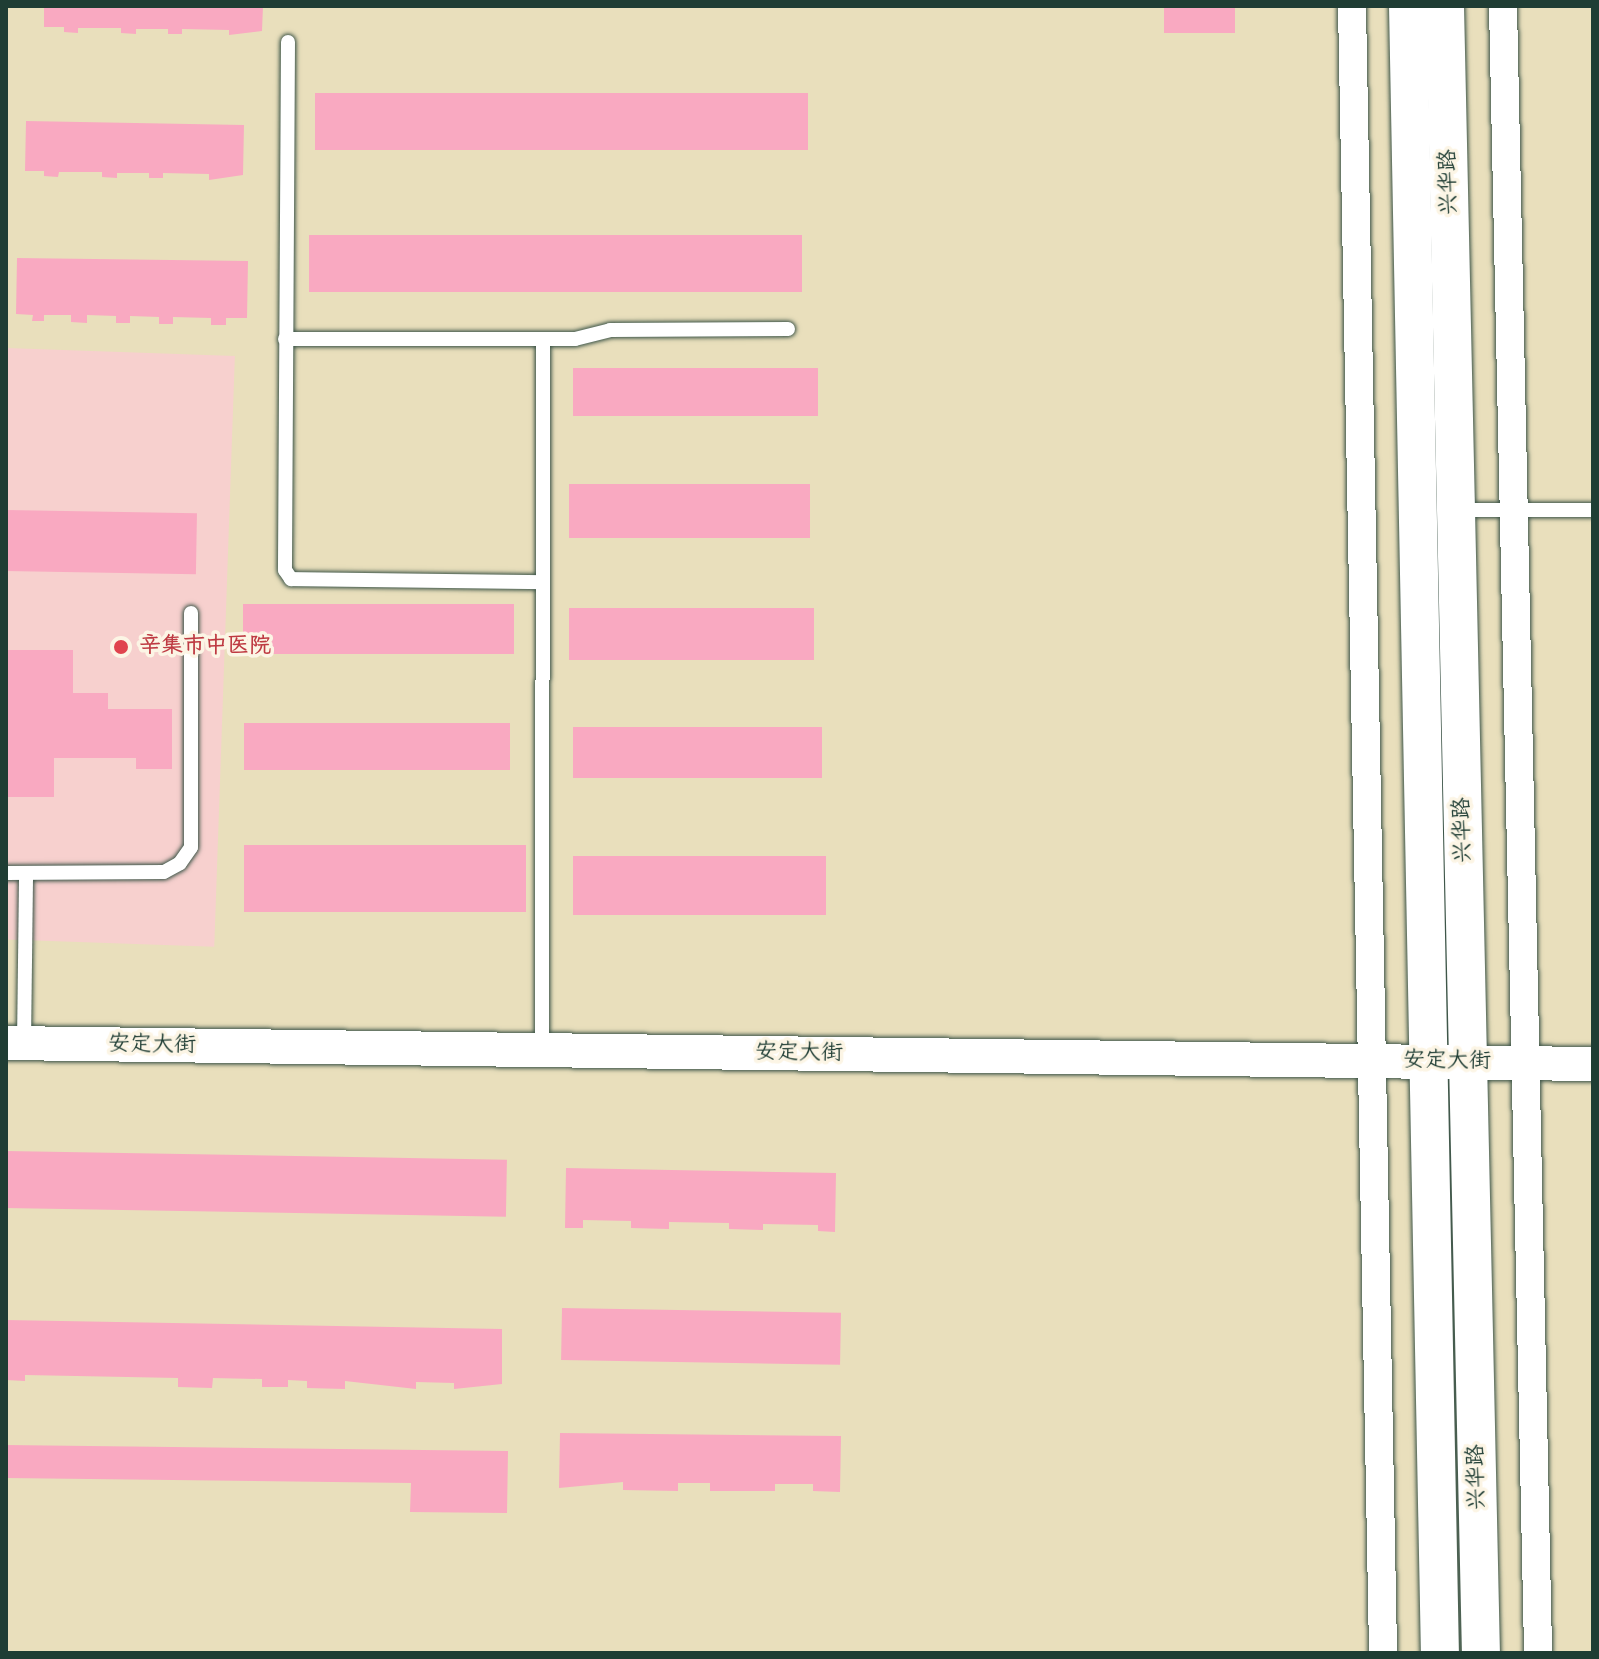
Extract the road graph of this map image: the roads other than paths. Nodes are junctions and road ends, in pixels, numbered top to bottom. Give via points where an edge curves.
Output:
1 (1352, 6) edge
2 (1408, 6) edge
3 (1445, 6) edge
4 (1503, 6) edge
5 (288, 42) dead end
6 (788, 329) dead end
7 (285, 339) junction
8 (543, 339) junction
9 (1456, 510) junction
10 (1514, 510) junction
11 (1593, 510) edge
12 (541, 582) junction
13 (191, 613) dead end
14 (6, 873) edge
15 (26, 873) junction
16 (15, 1043) edge
17 (542, 1050) junction
18 (1372, 1061) junction
19 (1429, 1061) junction
20 (1468, 1062) junction
21 (1526, 1063) junction
22 (1593, 1064) edge
23 (1383, 1653) edge
24 (1440, 1653) edge
25 (1481, 1653) edge
26 (1538, 1653) edge

1 - 18 street
2 - 19 main road, 兴华路
3 - 9 main road, 兴华路
4 - 10 street
5 - 7 lane
6 - 8 lane via 610,330 575,339
7 - 8 lane
7 - 12 lane via 283,558 291,579
8 - 12 lane
9 - 10 lane
9 - 20 main road, 兴华路
10 - 11 lane
10 - 21 street
12 - 17 lane
13 - 15 lane via 191,847 180,863 164,872
14 - 15 lane
15 - 16 lane
16 - 17 street, 安定大街
17 - 18 street, 安定大街
18 - 19 street, 安定大街
18 - 23 street
19 - 20 street, 安定大街
19 - 24 main road, 兴华路
20 - 21 street, 安定大街
20 - 25 main road, 兴华路
21 - 22 street, 安定大街
21 - 26 street

